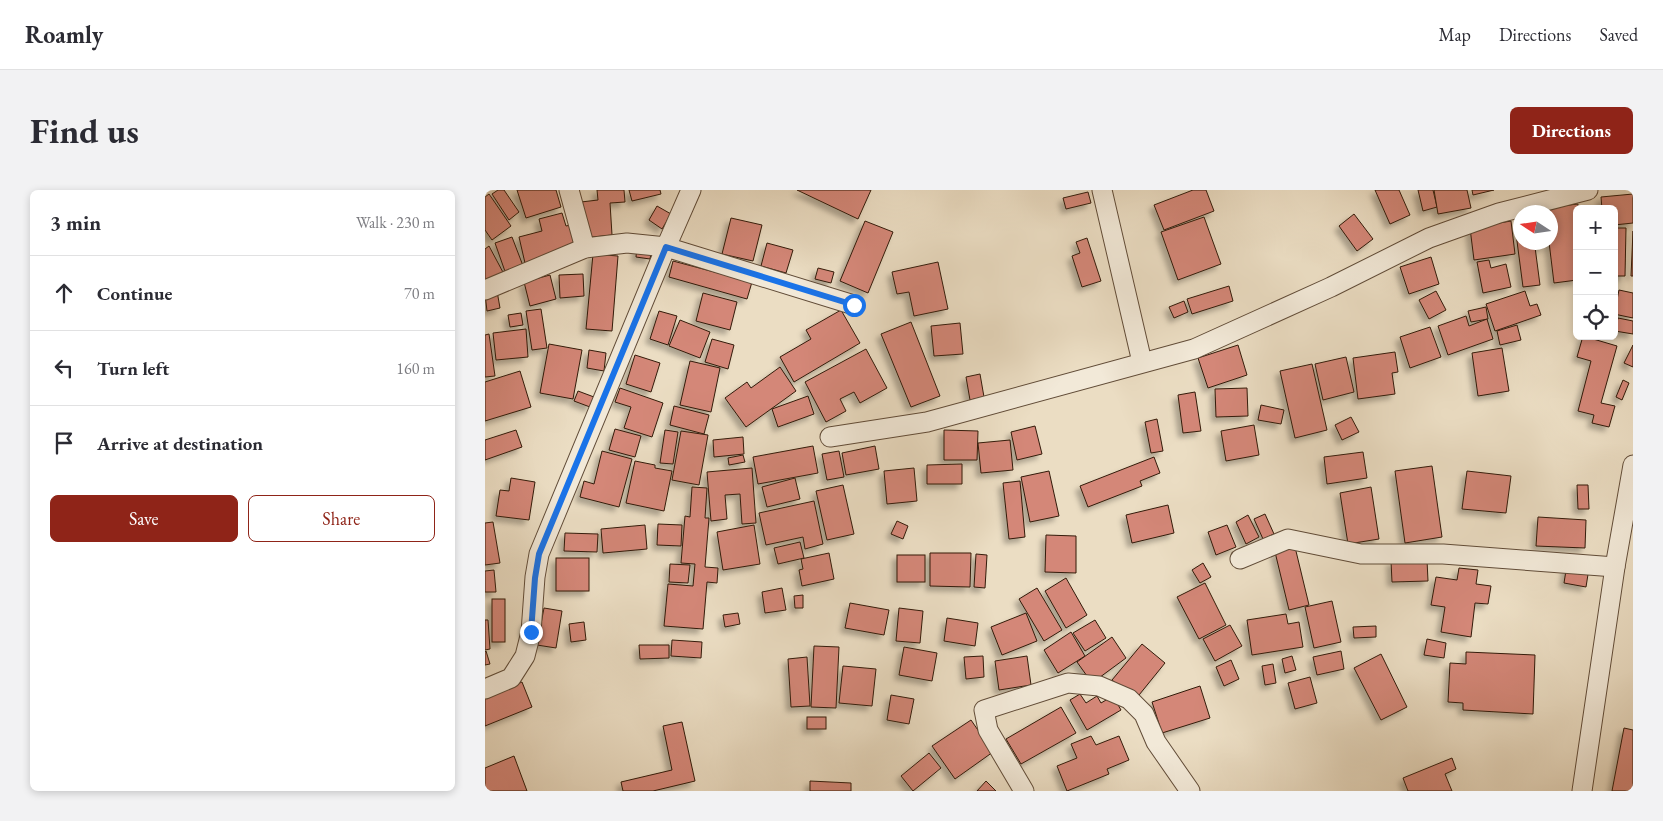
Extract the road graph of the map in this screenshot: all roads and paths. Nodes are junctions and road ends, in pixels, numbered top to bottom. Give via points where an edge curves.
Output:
1 (569, 190) edge
2 (691, 190) edge
3 (1102, 190) edge
4 (1588, 190) edge
5 (666, 247) junction
6 (585, 248) junction
7 (485, 290) edge
8 (854, 305) dead end
9 (1142, 362) junction
10 (830, 437) dead end
11 (1633, 465) edge
12 (1239, 559) dead end
13 (1615, 567) junction
14 (485, 688) edge
15 (1025, 791) edge
16 (1190, 791) edge
17 (1582, 791) edge

1 - 6 street
2 - 5 street
3 - 9 street
4 - 9 street via 1499,213 1429,238 1194,349
5 - 6 street via 627,243
5 - 8 street
5 - 14 street via 539,554 531,632 525,656 511,678
6 - 7 street
9 - 10 street via 927,422
11 - 13 street
12 - 13 street via 1288,539 1361,554 1443,554
13 - 17 street
15 - 16 street via 987,730 984,710 1069,683 1099,686 1129,698 1144,714 1156,742

